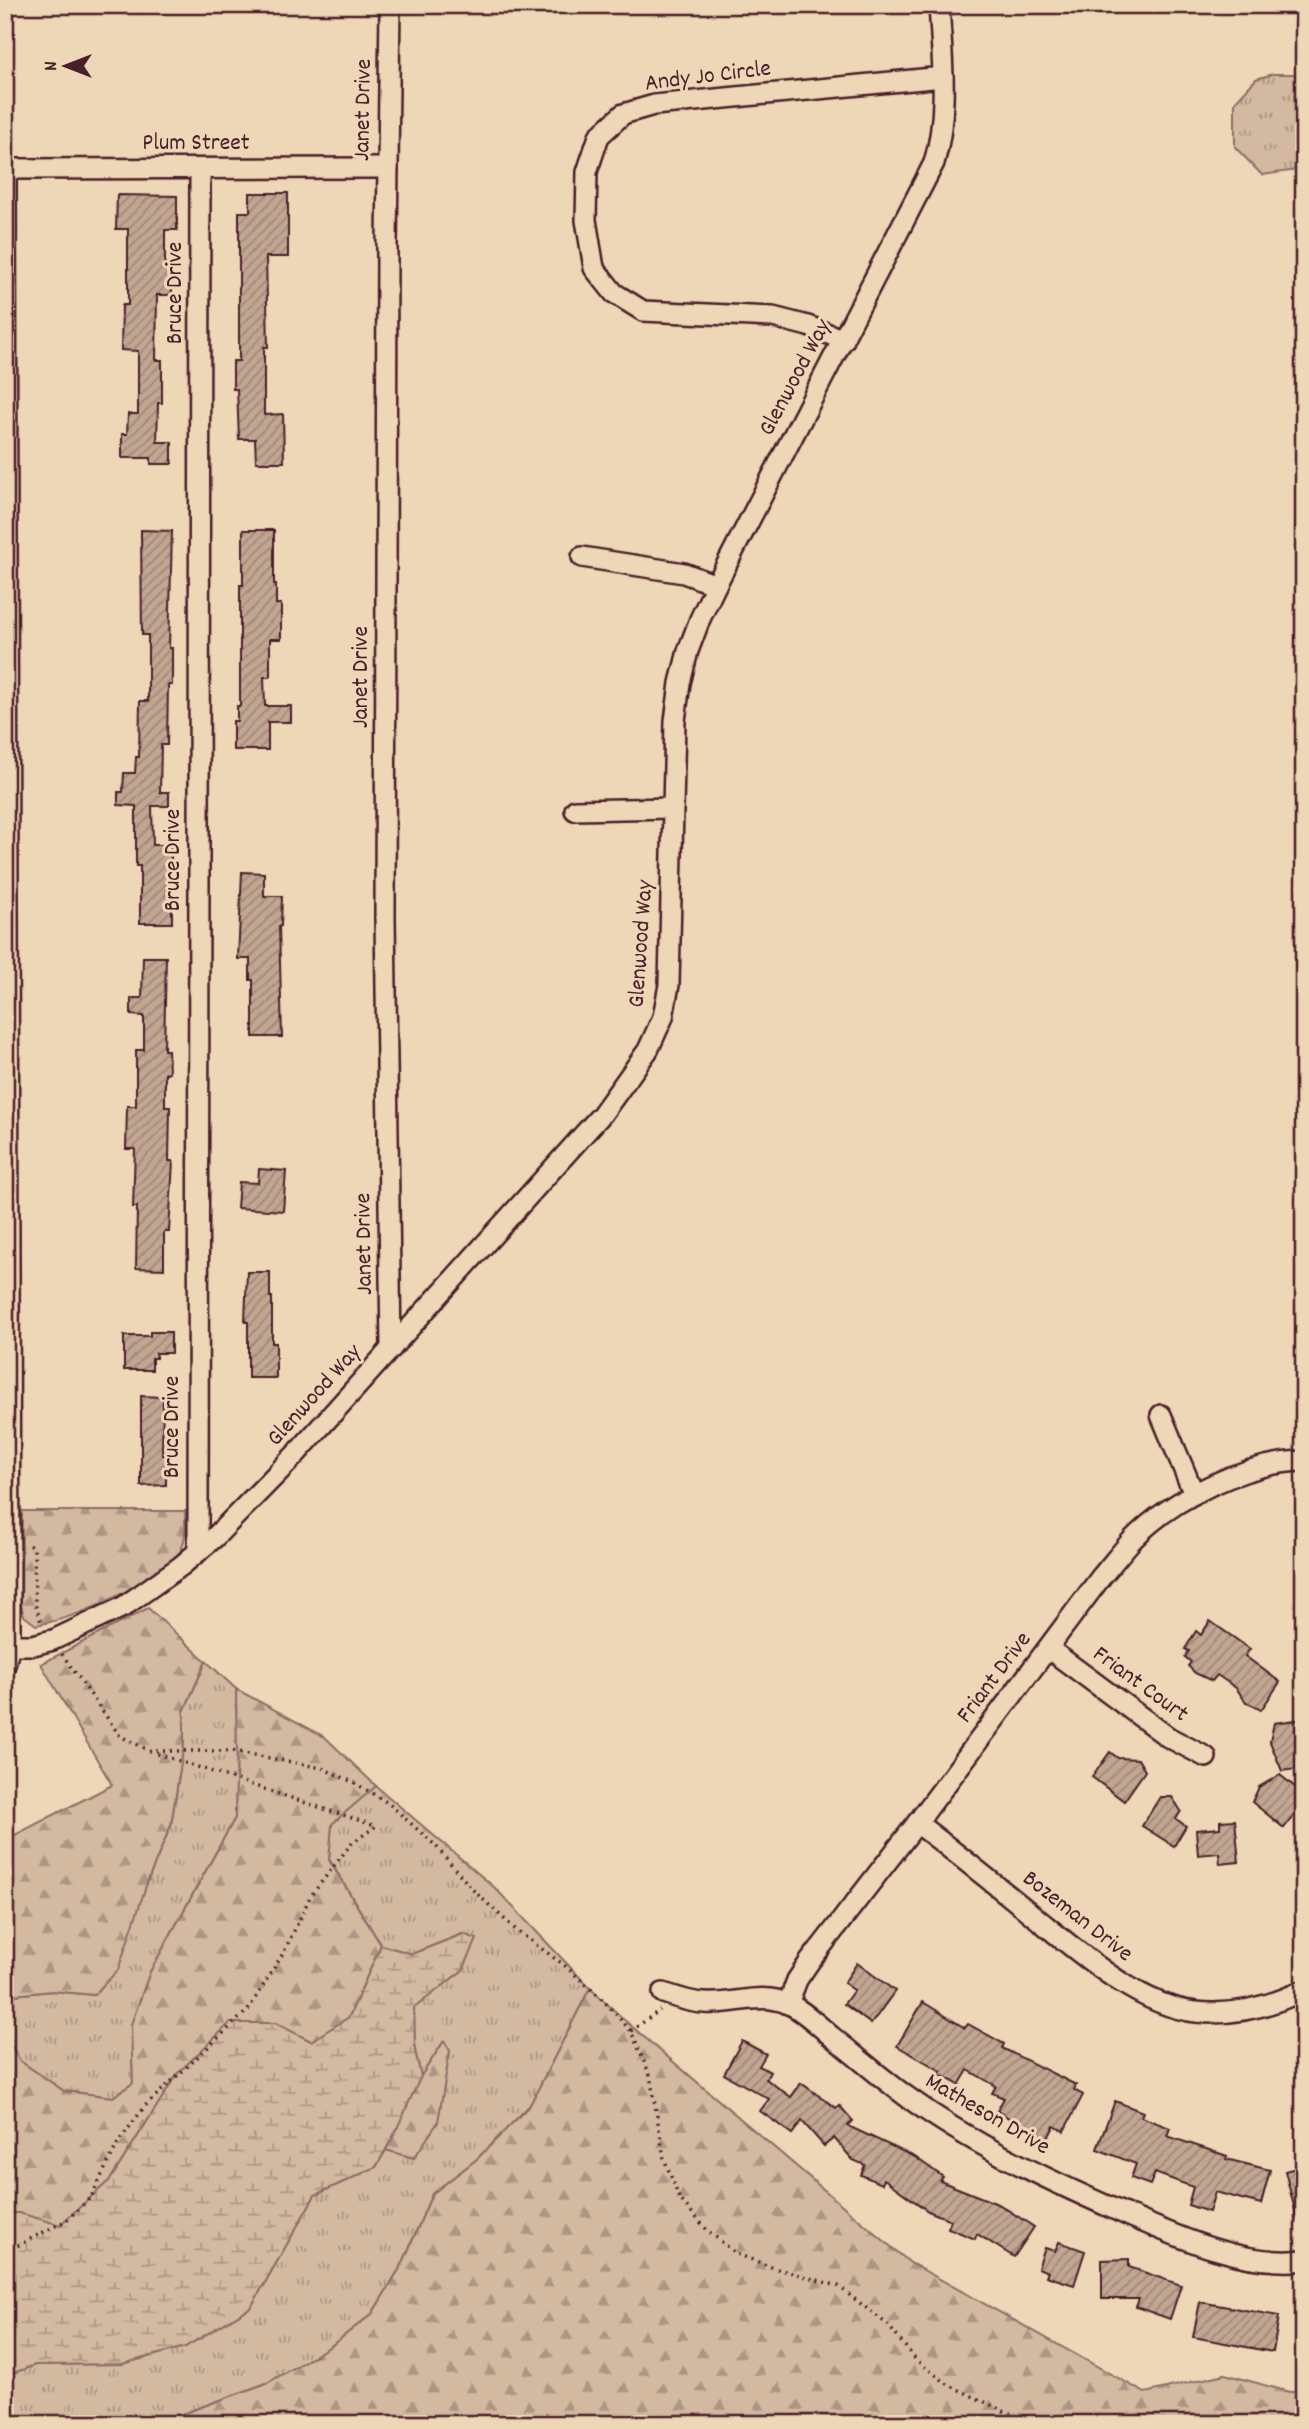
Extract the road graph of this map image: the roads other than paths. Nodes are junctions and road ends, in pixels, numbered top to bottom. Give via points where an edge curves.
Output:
1 (390, 5) edge
2 (939, 5) edge
3 (943, 77) junction
4 (388, 168) junction
5 (6, 169) edge
6 (200, 169) junction
7 (844, 340) junction
8 (582, 557) dead end
9 (716, 585) junction
10 (673, 808) junction
11 (575, 810) dead end
12 (391, 1349) junction
13 (1161, 1415) dead end
14 (1304, 1461) edge
15 (1194, 1494) junction
16 (198, 1552) junction
17 (7, 1645) edge
18 (1049, 1648) junction
19 (5, 1665) edge
20 (1206, 1757) dead end
21 (917, 1823) junction
22 (1304, 1990) edge
23 (669, 1995) road end
24 (788, 2004) junction
25 (1304, 2260) edge

1 - 4 street, Janet Drive
2 - 3 street, Glenwood Way
3 - 7 street, Glenwood Way via 943,120 934,163
3 - 7 street, Andy Jo Circle via 654,105 622,114 599,136 587,172 586,220 594,268 614,292 643,311 773,317
4 - 6 street, Plum Street
4 - 12 street, Janet Drive via 385,917
5 - 6 street, Plum Street
5 - 17 street
6 - 16 street, Bruce Drive
7 - 9 street, Glenwood Way
8 - 9 street via 675,571
9 - 10 street, Glenwood Way via 680,683
10 - 11 street
10 - 12 street, Glenwood Way via 669,985 663,1017 649,1050 602,1114
12 - 16 street, Glenwood Way via 297,1453
13 - 15 street
14 - 15 street, Friant Drive via 1240,1473
15 - 18 street, Friant Drive via 1134,1538
16 - 17 street, Glenwood Way via 123,1607 53,1640
17 - 19 street
18 - 20 street, Friant Court via 1168,1737
18 - 21 street, Friant Drive
21 - 22 street, Bozeman Drive via 1109,1976 1155,2000 1195,2012 1238,2011 1279,2002
21 - 24 street, Friant Drive via 810,1961
23 - 24 street, Matheson Drive via 705,2004 744,1998
24 - 25 street, Matheson Drive via 908,2098 1069,2189 1210,2247 1249,2258 1286,2263

